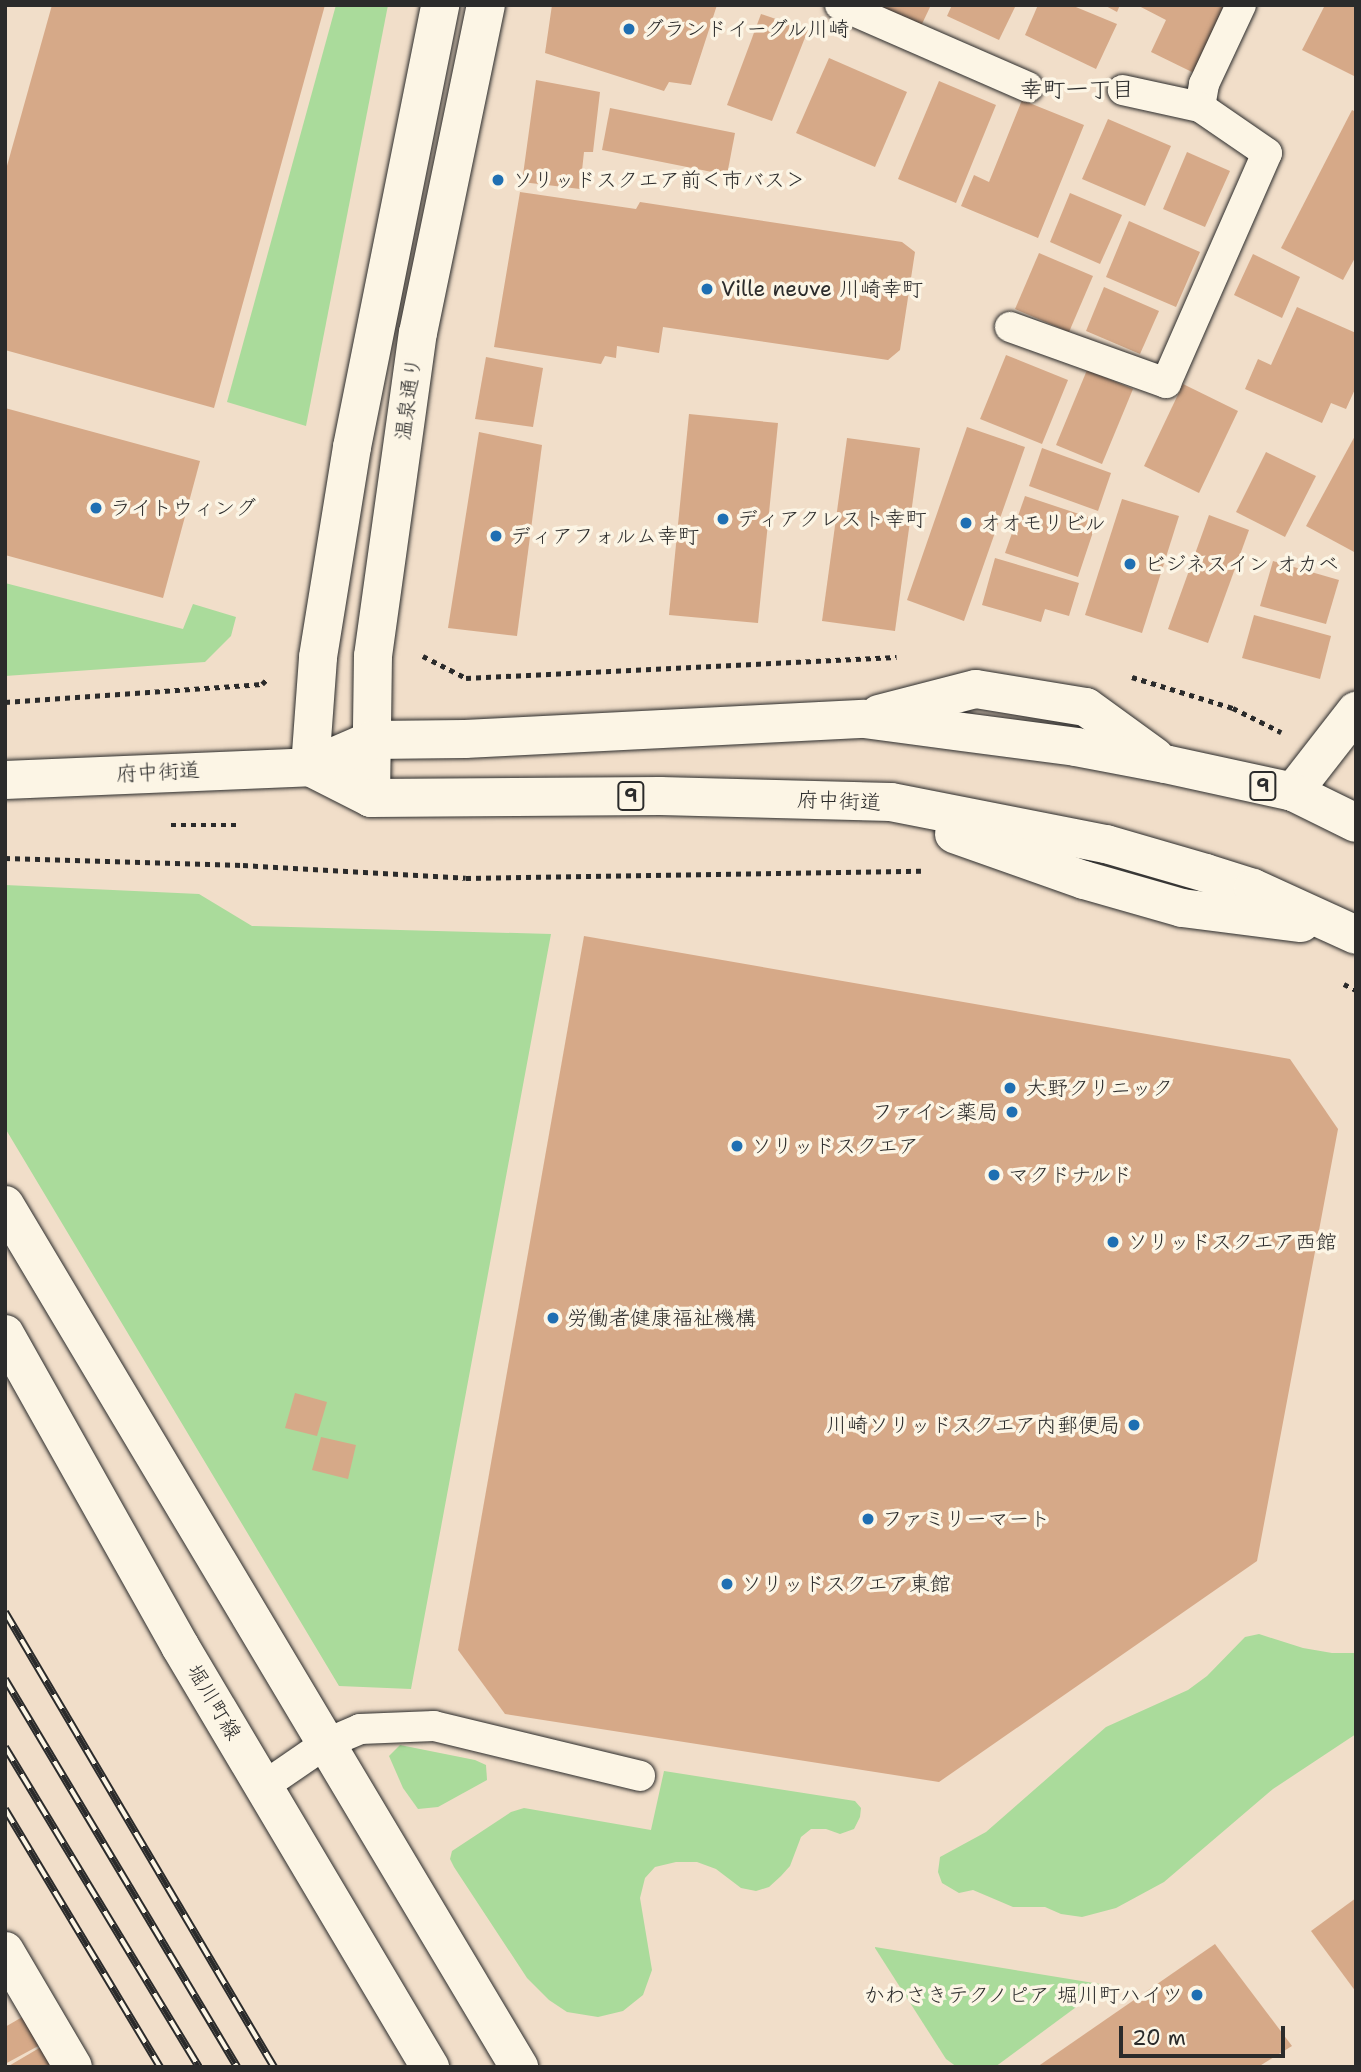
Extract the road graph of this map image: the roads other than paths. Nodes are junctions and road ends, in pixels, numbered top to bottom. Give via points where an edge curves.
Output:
1 (440, 5) edge
2 (486, 5) edge
3 (840, 5) edge
4 (1241, 5) edge
5 (1028, 87) dead end
6 (1123, 90) dead end
7 (1200, 107) junction
8 (1010, 327) dead end
9 (1356, 711) edge
10 (372, 740) junction
11 (310, 767) junction
12 (5, 780) edge
13 (1293, 792) junction
14 (371, 798) junction
15 (1356, 824) edge
16 (1348, 932) edge
17 (5, 1205) edge
18 (5, 1334) edge
19 (325, 1744) junction
20 (640, 1776) dead end
21 (264, 1786) junction
22 (5, 1951) edge
23 (73, 2067) edge
24 (430, 2067) edge
25 (519, 2067) edge

1 - 11 street, 温泉通り via 352,447 318,657
2 - 10 street, 温泉通り via 418,333 373,656
3 - 5 lane
4 - 7 lane via 1204,84
6 - 7 lane
7 - 8 lane via 1267,152 1166,383
9 - 13 street
10 - 11 street, 府中街道 / 9
10 - 13 street, 府中街道 / 9 via 864,719 975,689 1086,707 1165,764
10 - 14 street, 温泉通り
11 - 12 street, 府中街道 / 9
11 - 14 street, 府中街道 / 9
13 - 15 street, 9
14 - 16 street, 府中街道 / 9 via 660,796 891,802 941,830 1084,880 1182,908
17 - 19 street
18 - 21 street, 堀川町線
19 - 20 lane via 360,1729 433,1726
19 - 21 lane
19 - 25 street
21 - 24 street, 堀川町線
22 - 23 street

